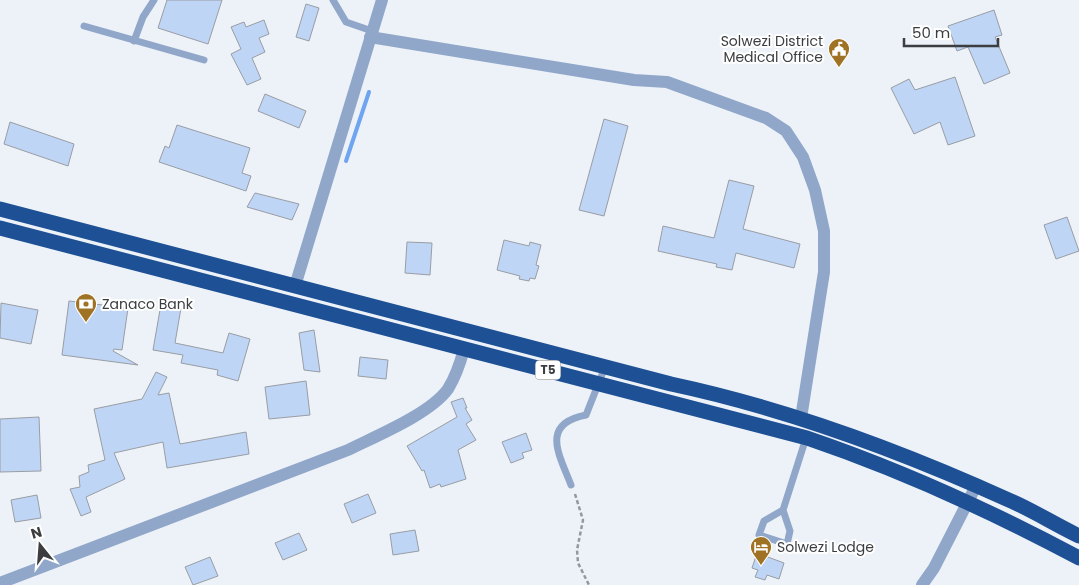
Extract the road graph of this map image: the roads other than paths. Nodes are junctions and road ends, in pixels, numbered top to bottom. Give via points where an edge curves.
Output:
1 (154, 0) edge
2 (333, 0) edge
3 (382, 0) edge
4 (84, 26) dead end
5 (371, 34) junction
6 (134, 42) junction
7 (204, 60) dead end
8 (0, 209) edge
9 (0, 228) edge
10 (295, 286) junction
11 (464, 349) junction
12 (605, 367) junction
13 (599, 384) junction
14 (801, 418) junction
15 (806, 438) junction
16 (571, 485) road end
17 (976, 486) junction
18 (970, 502) junction
19 (783, 510) junction
20 (1079, 536) edge
21 (1079, 558) edge
22 (0, 583) edge
23 (922, 585) edge

1 - 6 lane via 143,17
2 - 5 lane via 346,22
3 - 5 street
4 - 6 lane
5 - 10 street
5 - 14 street via 634,80 667,82 766,118 786,131 803,157 815,190 824,231 824,272
6 - 7 lane
8 - 10 highway, T5
9 - 11 highway, T5
10 - 12 highway, T5
11 - 13 highway, T5
11 - 22 street via 458,370 446,391 423,410 348,450
12 - 13 lane
12 - 14 highway, T5
13 - 15 highway, T5
13 - 16 lane via 586,415 566,420 556,434
14 - 17 highway, T5 via 872,442
15 - 18 highway, T5 via 866,458
15 - 19 lane
17 - 18 street
17 - 20 highway, T5
18 - 21 highway, T5
18 - 23 street
19 - 19 lane via 790,531 787,544 758,535 764,521

